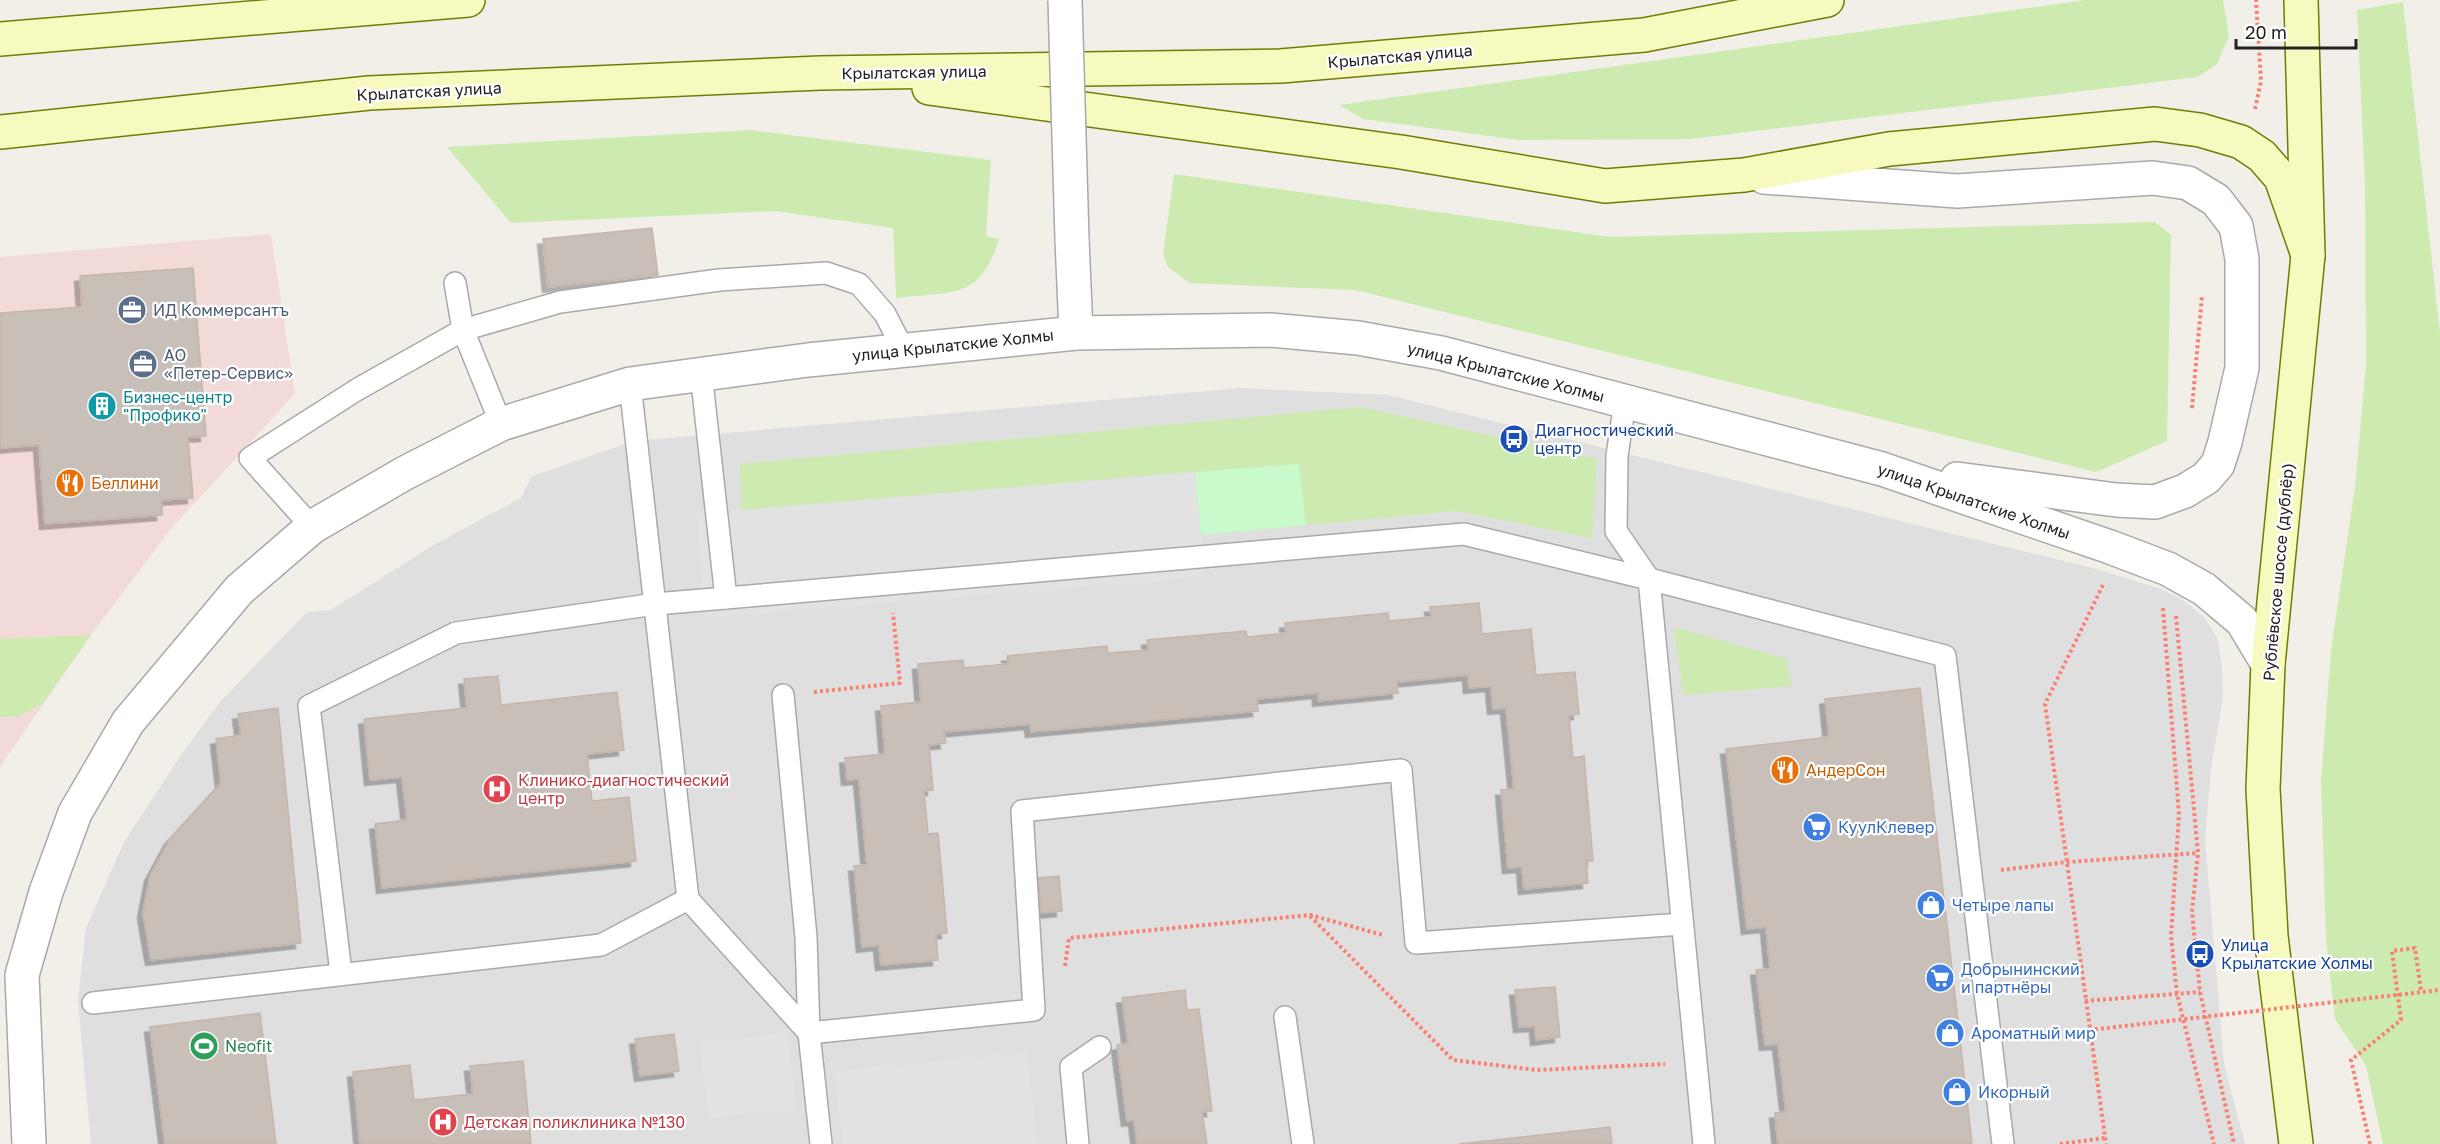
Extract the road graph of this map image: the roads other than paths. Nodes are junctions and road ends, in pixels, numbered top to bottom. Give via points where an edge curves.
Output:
1 (468, 0) edge
2 (1065, 0) edge
3 (1827, 0) edge
4 (2301, 0) edge
5 (0, 39) edge
6 (820, 73) junction
7 (0, 132) edge
8 (1744, 175) junction
9 (2308, 255) junction
10 (454, 283) dead end
11 (464, 330) junction
12 (1076, 333) junction
13 (903, 349) junction
14 (701, 373) junction
15 (630, 384) junction
16 (1625, 402) junction
17 (501, 424) junction
18 (1882, 469) junction
19 (312, 526) junction
20 (1649, 579) junction
21 (726, 598) junction
22 (655, 604) junction
23 (2268, 664) junction
24 (783, 695) road end
25 (688, 899) junction
26 (1682, 924) junction
27 (341, 973) junction
28 (93, 1003) dead end
29 (1286, 1017) dead end
30 (809, 1033) junction
31 (1100, 1047) dead end
32 (29, 1144) edge
33 (821, 1144) edge
34 (1078, 1144) edge
35 (1303, 1144) edge
36 (1704, 1144) edge
37 (2003, 1144) edge
38 (2296, 1144) edge

1 - 5 main road
2 - 12 street, bridge
3 - 6 main road, Крылатская улица via 1644,35 1281,66
4 - 9 main road, Рублёвское шоссе (дублёр)
6 - 7 main road, Крылатская улица via 369,93
6 - 8 main road via 1401,152 1605,186
8 - 9 main road via 1901,148 2155,124 2200,130 2241,142 2262,156 2282,178
8 - 18 street via 1957,191 2153,178 2188,183 2216,200 2236,226 2242,259 2242,369 2225,442 2217,464 2206,478 2155,502
9 - 23 main road, Рублёвское шоссе (дублёр)
10 - 11 lane
11 - 13 lane via 560,302 719,280 826,273 859,284 885,314
11 - 17 lane
11 - 19 lane via 358,389 250,458
12 - 13 street, улица Крылатские Холмы
12 - 16 street, улица Крылатские Холмы via 1270,330 1358,338 1441,352
13 - 14 street, улица Крылатские Холмы
14 - 15 street, улица Крылатские Холмы
14 - 21 lane
15 - 17 street, улица Крылатские Холмы
15 - 22 lane
16 - 18 street, улица Крылатские Холмы
16 - 20 lane via 1617,456 1616,531
17 - 19 street, улица Крылатские Холмы
18 - 23 street, улица Крылатские Холмы via 2168,569 2204,590 2242,621
19 - 32 street, улица Крылатские Холмы via 239,590 188,648 128,722 75,813 22,975
20 - 21 lane via 1464,534
20 - 26 lane
20 - 37 lane via 1945,656
21 - 22 lane
22 - 25 lane
22 - 27 lane via 456,633 309,706
23 - 38 main road, Рублёвское шоссе (дублёр) via 2263,789 2271,936
24 - 30 lane via 806,937
25 - 27 lane via 601,945
25 - 30 lane
26 - 30 lane via 1416,944 1401,770 1022,811 1034,1010
26 - 36 lane
27 - 28 lane
29 - 35 lane
30 - 33 lane
31 - 34 lane via 1071,1067

